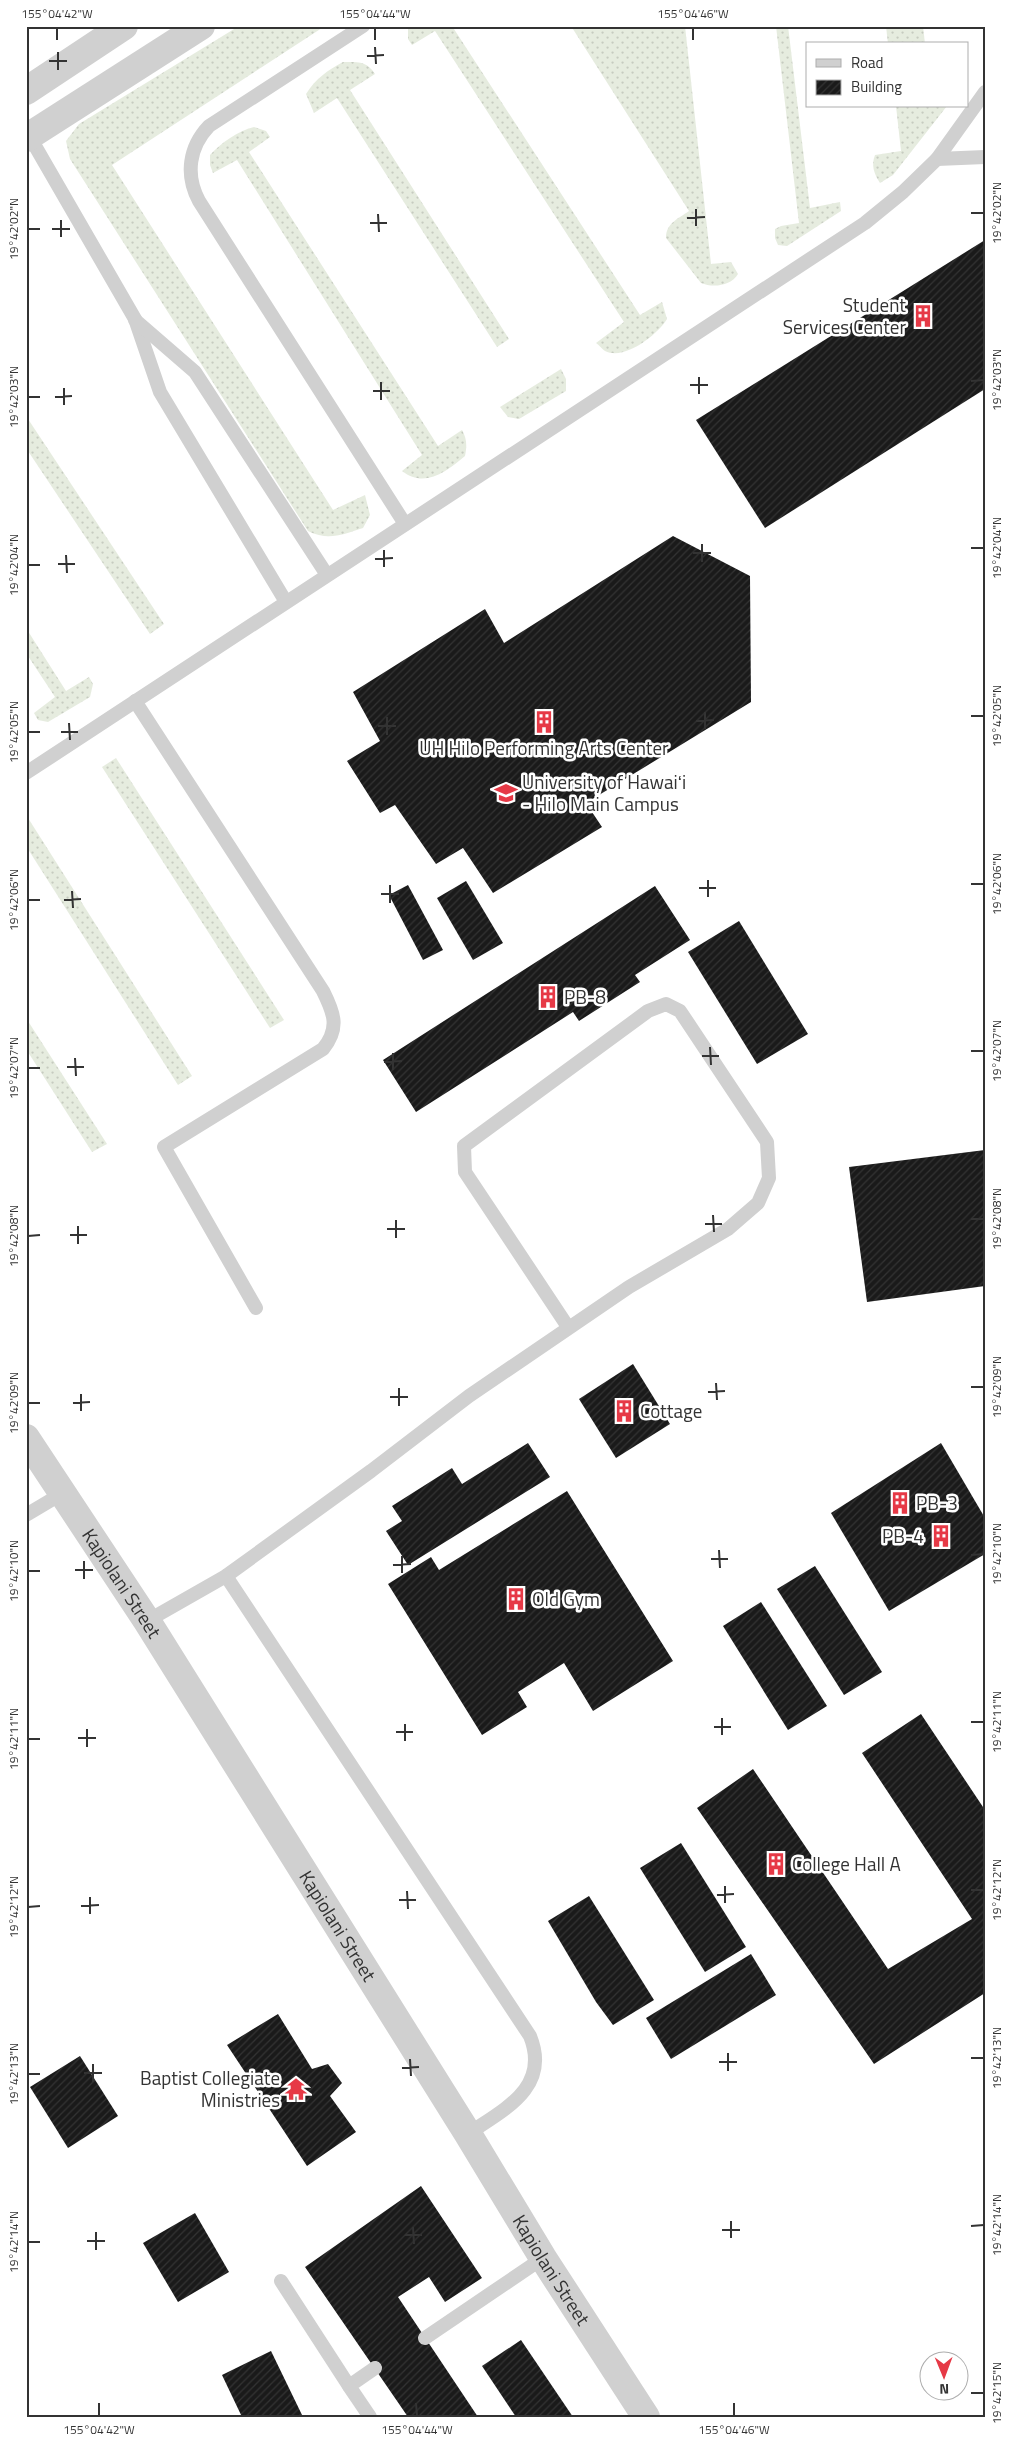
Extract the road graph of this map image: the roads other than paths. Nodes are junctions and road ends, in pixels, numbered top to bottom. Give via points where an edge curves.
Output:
1 (124, 26) edge
2 (201, 26) edge
3 (363, 26) edge
4 (26, 91) edge
5 (985, 92) edge
6 (27, 135) edge
7 (985, 156) edge
8 (937, 159) junction
9 (135, 320) junction
10 (405, 524) junction
11 (327, 575) junction
12 (286, 602) junction
13 (135, 701) junction
14 (26, 772) edge
15 (256, 1308) dead end
16 (568, 1327) junction
17 (26, 1438) edge
18 (63, 1493) junction
19 (26, 1515) edge
20 (226, 1576) junction
21 (147, 1621) junction
22 (468, 2134) junction
23 (543, 2258) junction
24 (281, 2281) dead end
25 (424, 2338) dead end
26 (375, 2368) dead end
27 (349, 2386) junction
28 (370, 2417) edge
29 (646, 2417) edge

1 - 4 street
2 - 6 street
3 - 10 lane via 209,126 196,144 191,173 199,201
5 - 8 lane
6 - 9 lane
7 - 8 lane
8 - 10 lane via 864,223
9 - 11 lane via 195,372
9 - 12 lane via 160,392
10 - 11 lane
11 - 12 lane
12 - 13 lane
13 - 14 lane
13 - 15 lane via 323,991 335,1019 334,1030 322,1049 164,1147
16 - 16 lane via 728,1229 758,1204 768,1178 767,1142 680,1011 666,1004 648,1011 464,1146 465,1172
16 - 20 lane
17 - 18 street, Kapiolani Street
18 - 19 lane
18 - 21 street, Kapiolani Street
20 - 21 lane
20 - 22 lane via 530,2036 534,2068 525,2092
21 - 22 street, Kapiolani Street
22 - 23 street, Kapiolani Street
23 - 25 lane
23 - 29 street, Kapiolani Street
24 - 27 lane
26 - 27 lane
27 - 28 lane

